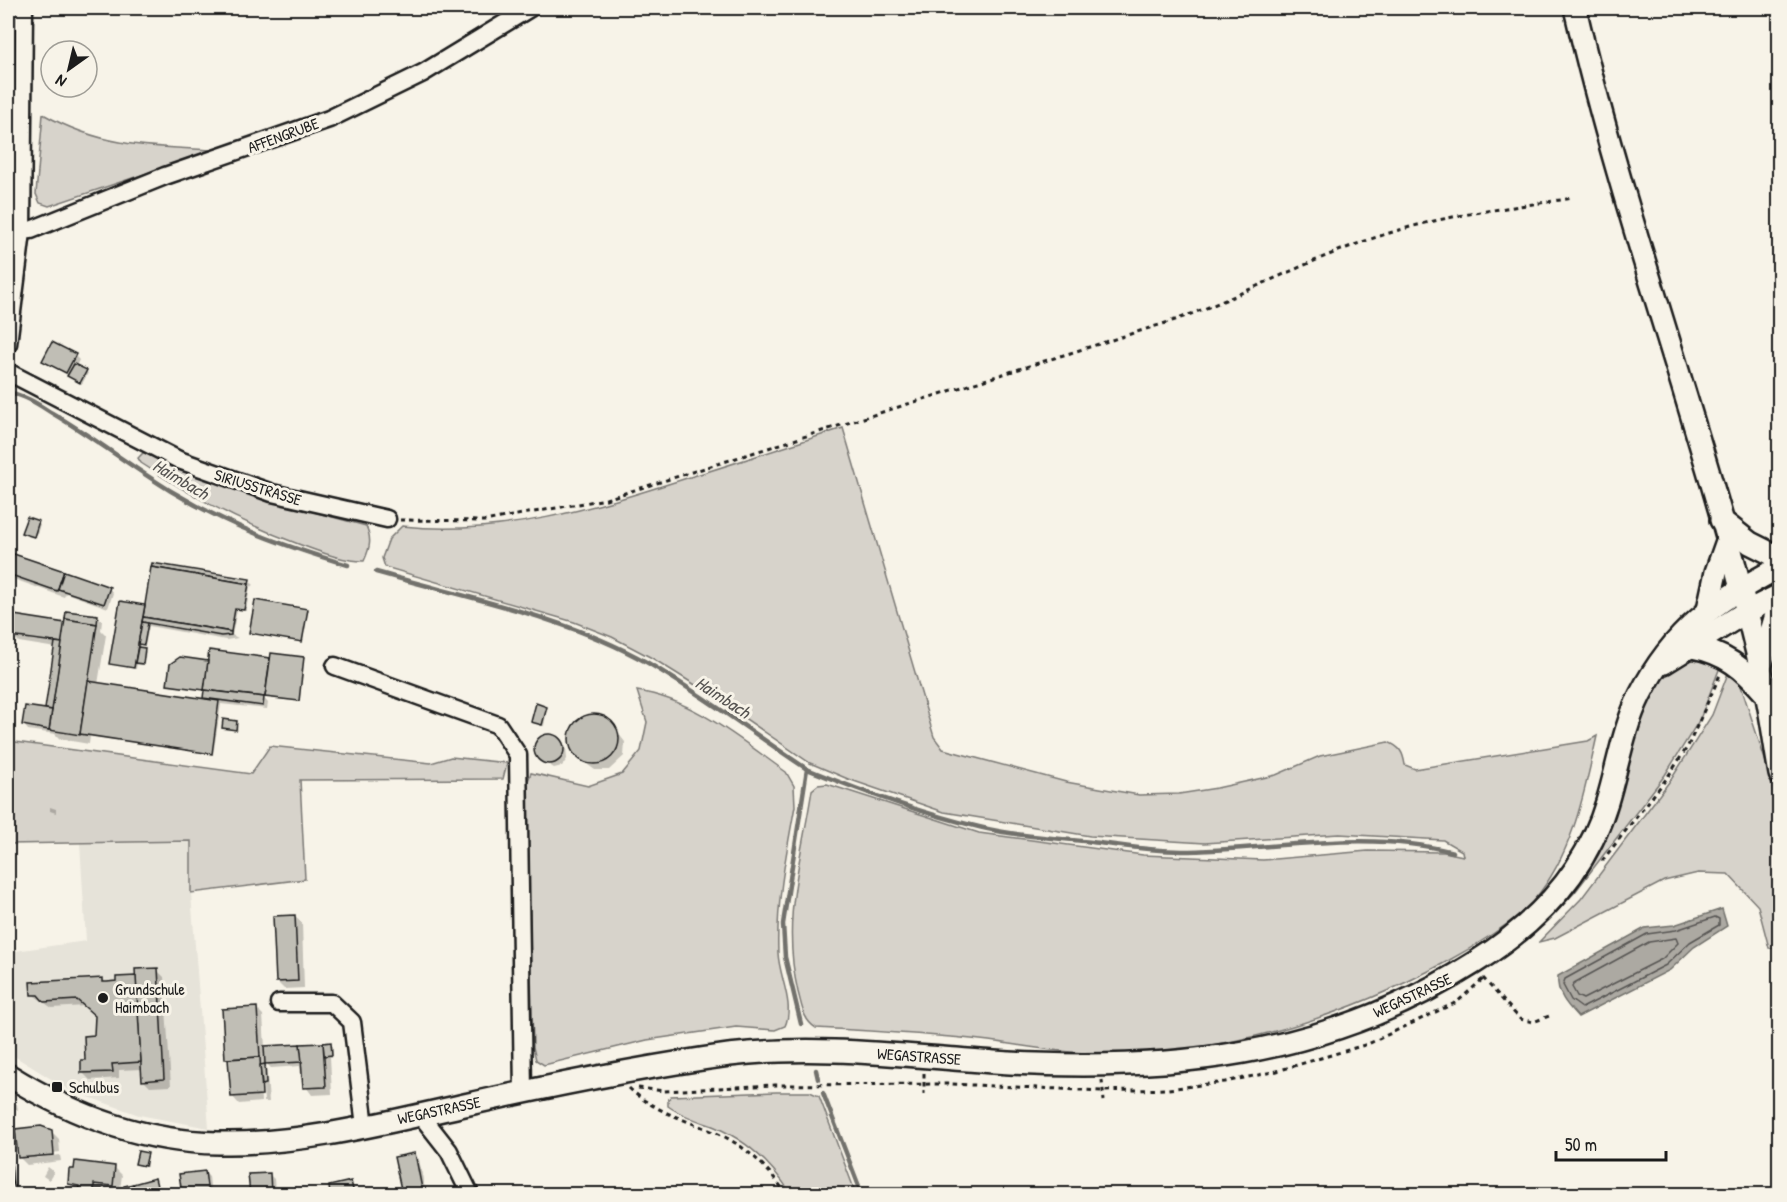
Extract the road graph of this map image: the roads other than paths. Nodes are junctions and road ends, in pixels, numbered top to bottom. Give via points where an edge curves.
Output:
1 (24, 8) edge
2 (530, 8) edge
3 (1575, 8) edge
4 (15, 232) edge
5 (8, 344) edge
6 (8, 372) edge
7 (387, 519) road end
8 (1721, 520) junction
9 (1727, 542) junction
10 (1779, 558) edge
11 (1779, 567) edge
12 (1740, 589) junction
13 (1779, 595) edge
14 (1779, 601) edge
15 (1708, 609) junction
16 (1746, 612) junction
17 (1692, 647) junction
18 (335, 666) dead end
19 (1659, 666) junction
20 (1760, 669) junction
21 (1766, 694) junction
22 (1779, 774) edge
23 (279, 1003) dead end
24 (8, 1075) edge
25 (523, 1093) junction
26 (420, 1114) junction
27 (365, 1126) junction
28 (470, 1194) edge

1 - 4 street
2 - 4 street, AFFENGRUBE via 423,73 329,118
3 - 8 main road
4 - 5 street
6 - 7 street, SIRIUSSTRASSE via 179,460 272,493
8 - 9 main road
8 - 10 main road via 1750,543
9 - 12 main road
9 - 15 main road
11 - 12 main road, WEGASTRASSE
12 - 15 main road, WEGASTRASSE
12 - 16 main road
13 - 16 main road
14 - 20 main road
15 - 19 main road, WEGASTRASSE via 1681,634
16 - 17 main road
16 - 20 main road
17 - 19 main road
17 - 21 main road via 1727,657
18 - 25 street via 498,725 518,756
19 - 25 main road, WEGASTRASSE via 1633,711 1606,805 1574,873 1482,972 1359,1019 1302,1039 1214,1058 1102,1066 796,1049 726,1056
20 - 21 main road
21 - 22 main road
23 - 27 street via 332,1002 352,1022
24 - 27 main road, WEGASTRASSE via 46,1099 96,1120 124,1130 183,1141 279,1141
25 - 26 main road, WEGASTRASSE
26 - 27 main road, WEGASTRASSE
26 - 28 street via 449,1151

